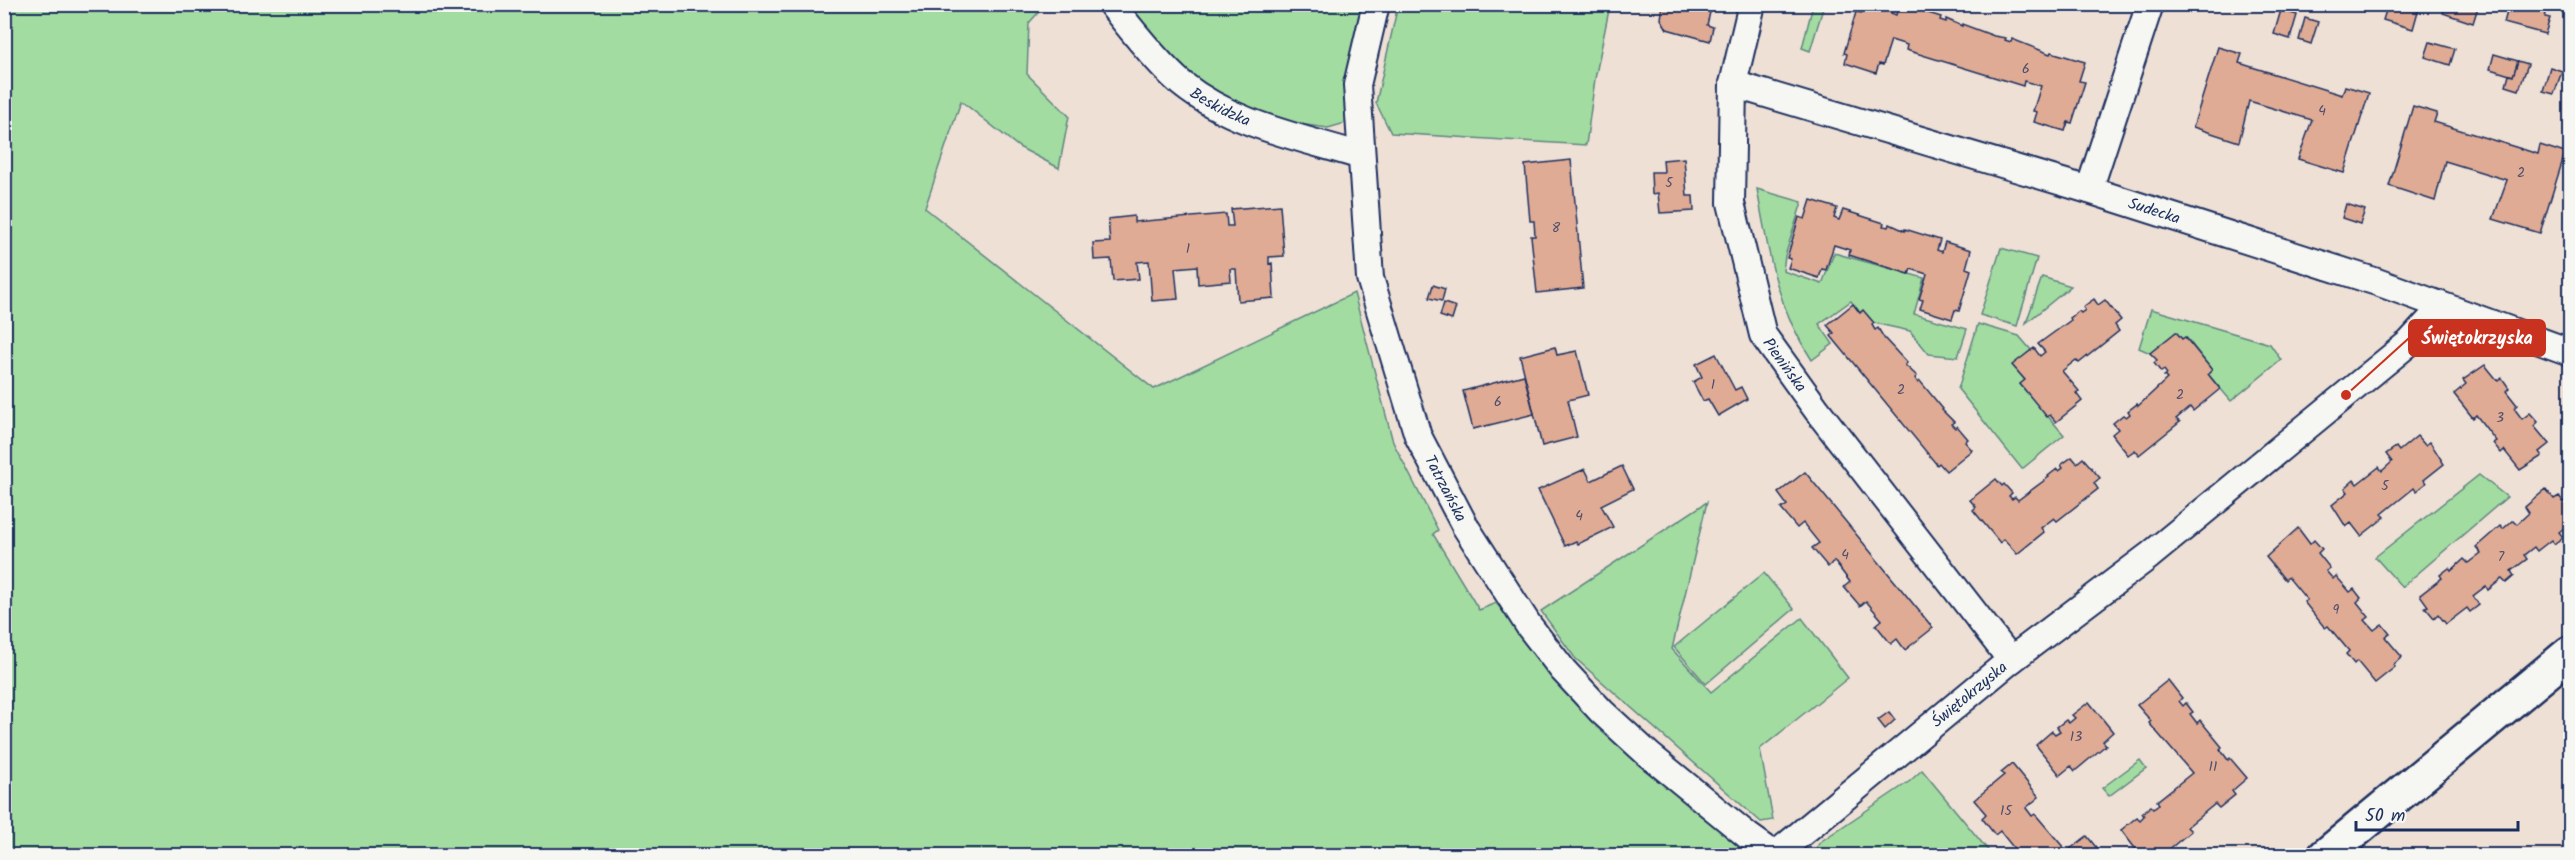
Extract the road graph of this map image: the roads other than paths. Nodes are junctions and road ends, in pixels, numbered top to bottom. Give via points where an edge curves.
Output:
1 (1110, 4) edge
2 (1376, 4) edge
3 (1752, 4) edge
4 (2150, 4) edge
5 (1733, 84) junction
6 (1361, 156) junction
7 (2089, 190) junction
8 (2438, 304) junction
9 (2571, 352) edge
10 (2571, 653) edge
11 (2011, 660) junction
12 (1775, 855) edge
13 (2325, 855) edge

1 - 6 street, Beskidzka via 1181,83 1221,110
2 - 6 street, Tatrzańska via 1357,85
3 - 5 street, Pienińska
4 - 7 street
5 - 7 street, Sudecka
5 - 11 street, Pienińska via 1731,203 1763,335
6 - 12 street, Tatrzańska via 1370,278 1418,436 1465,526 1529,626 1594,703 1689,788
7 - 8 street, Sudecka
8 - 9 street, Sudecka
8 - 11 street, Świętokrzyska via 2433,317 2410,342 2149,556
10 - 13 main road
11 - 12 street, Świętokrzyska

